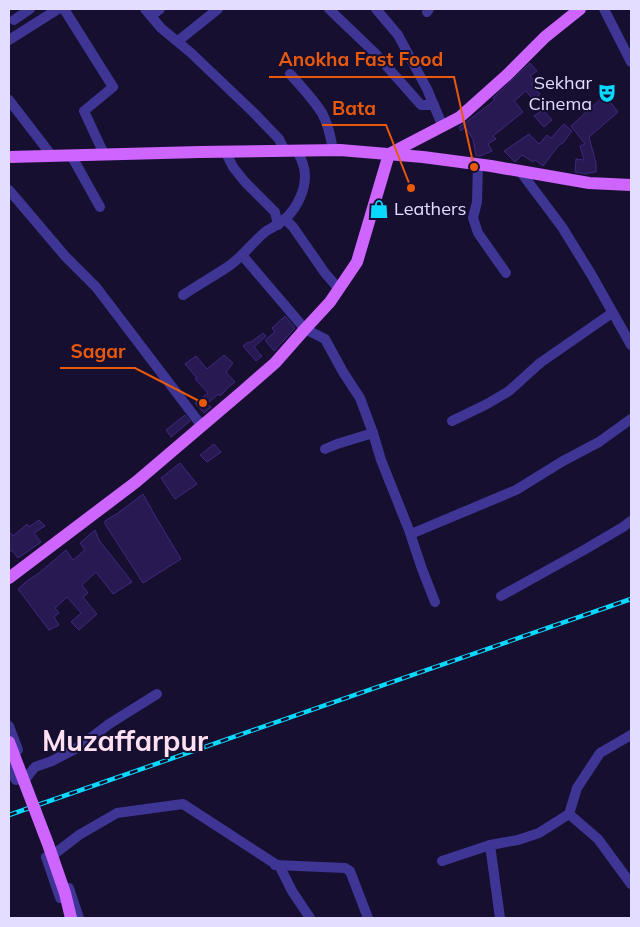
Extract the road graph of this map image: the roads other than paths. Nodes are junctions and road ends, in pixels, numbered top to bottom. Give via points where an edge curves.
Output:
1 (30, 9) edge
2 (58, 9) edge
3 (64, 9) edge
4 (160, 9) edge
5 (218, 9) edge
6 (329, 9) edge
7 (376, 9) edge
8 (580, 9) edge
9 (604, 9) edge
10 (148, 12) edge
11 (14, 20) dead end
12 (9, 40) edge
13 (178, 41) junction
14 (631, 62) edge
15 (290, 74) dead end
16 (9, 100) edge
17 (434, 105) junction
18 (442, 127) junction
19 (333, 150) junction
20 (225, 151) junction
21 (291, 151) junction
22 (104, 154) junction
23 (389, 154) junction
24 (71, 155) junction
25 (52, 156) junction
26 (9, 157) edge
27 (478, 164) junction
28 (520, 171) junction
29 (631, 185) edge
30 (9, 190) edge
31 (100, 206) dead end
32 (282, 222) junction
33 (242, 255) junction
34 (506, 273) dead end
35 (339, 289) junction
36 (183, 295) dead end
37 (612, 313) junction
38 (305, 328) junction
39 (631, 345) edge
40 (244, 390) junction
41 (631, 419) edge
42 (198, 421) junction
43 (452, 421) dead end
44 (373, 433) junction
45 (325, 449) dead end
46 (631, 521) edge
47 (411, 534) junction
48 (9, 572) edge
49 (9, 578) edge
50 (9, 584) edge
51 (501, 596) dead end
52 (435, 602) dead end
53 (157, 694) dead end
54 (9, 726) edge
55 (631, 735) edge
56 (9, 742) edge
57 (9, 759) edge
58 (11, 776) edge
59 (27, 777) junction
60 (569, 814) junction
61 (490, 845) junction
62 (57, 852) junction
63 (442, 861) dead end
64 (275, 865) junction
65 (631, 884) edge
66 (65, 918) edge
67 (72, 918) edge
68 (79, 918) edge
69 (310, 918) edge
70 (368, 918) edge
71 (500, 918) edge

1 - 11 street
2 - 12 street
3 - 22 street via 113,87 84,111
4 - 10 street
5 - 13 street
6 - 17 street via 375,53 421,105
7 - 17 street via 398,35
8 - 18 main road via 545,37 460,117
9 - 14 street
10 - 13 street
13 - 21 street
15 - 19 street via 322,114
16 - 25 street
17 - 18 street
18 - 23 main road
19 - 21 main road
19 - 23 main road
20 - 21 main road
20 - 22 main road
20 - 32 street via 245,182
21 - 32 street via 303,162 306,175 297,204
22 - 24 main road
23 - 27 main road
23 - 35 main road via 357,262
24 - 25 main road
24 - 31 street
25 - 26 main road
27 - 28 main road
27 - 34 street via 477,202 473,218 478,233
28 - 29 main road via 589,183
28 - 37 street via 562,227
30 - 42 street via 96,287
32 - 33 street
32 - 35 street via 293,227
33 - 36 street
33 - 38 street
35 - 38 main road
37 - 39 street
37 - 43 street via 540,363 509,391
38 - 40 main road via 275,363
38 - 44 street via 324,339 360,398
40 - 42 main road via 235,391
40 - 49 main road via 136,482
40 - 50 main road via 242,400 142,485
41 - 47 street via 599,442 516,490
42 - 48 main road via 136,476
44 - 45 street
44 - 47 street
46 - 51 street
47 - 52 street
53 - 59 street via 75,749 35,767
54 - 59 street
55 - 60 street via 600,754 577,788
56 - 67 main road, bridge
57 - 58 street
58 - 59 street via 16,780
60 - 61 street via 539,833
60 - 65 street via 598,839
61 - 63 street
61 - 71 street
62 - 64 street via 117,813 183,804
62 - 66 street via 46,857
62 - 68 street
64 - 69 street via 280,867
64 - 70 street via 345,868 350,871

